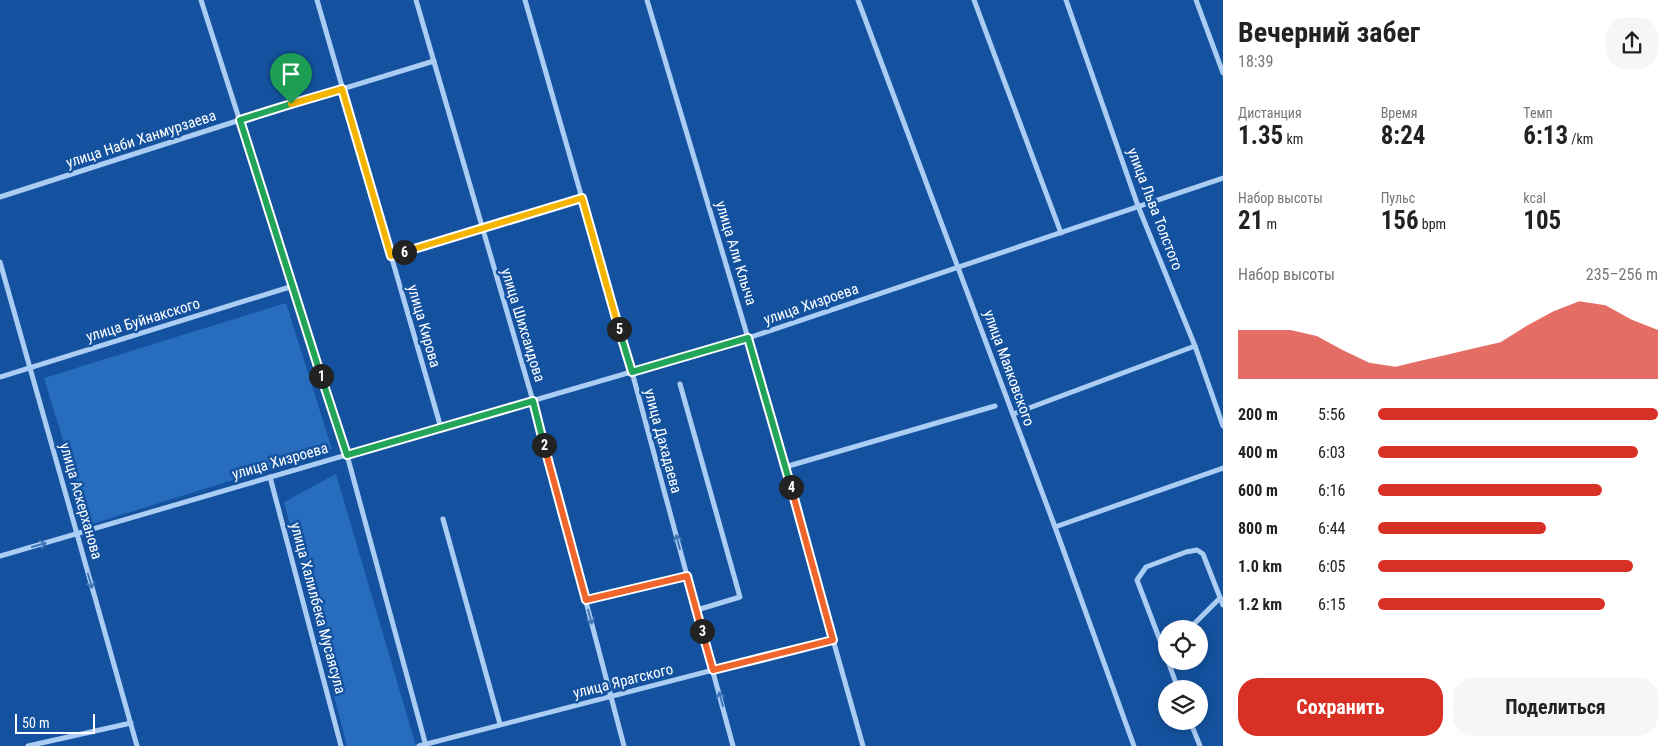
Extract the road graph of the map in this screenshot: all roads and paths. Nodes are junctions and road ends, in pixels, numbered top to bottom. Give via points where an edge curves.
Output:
1 (201, 0) edge
2 (317, 0) edge
3 (416, 0) edge
4 (526, 0) edge
5 (647, 0) edge
6 (858, 0) edge
7 (974, 0) edge
8 (1066, 0) edge
9 (1196, 0) edge
10 (434, 61) junction
11 (1223, 73) edge
12 (342, 89) junction
13 (240, 120) junction
14 (1223, 178) edge
15 (0, 197) edge
16 (582, 198) junction
17 (1138, 206) junction
18 (482, 228) junction
19 (1061, 232) junction
20 (391, 256) junction
21 (0, 262) edge
22 (958, 267) junction
23 (293, 286) junction
24 (748, 338) junction
25 (1195, 346) junction
26 (30, 368) junction
27 (632, 372) junction
28 (0, 377) edge
29 (680, 384) dead end
30 (533, 401) junction
31 (995, 406) dead end
32 (1013, 414) junction
33 (1223, 426) edge
34 (441, 428) junction
35 (347, 455) junction
36 (785, 467) junction
37 (1223, 468) edge
38 (270, 477) junction
39 (443, 520) dead end
40 (1055, 527) junction
41 (77, 534) junction
42 (0, 556) edge
43 (687, 576) junction
44 (1220, 598) junction
45 (586, 600) junction
46 (1223, 605) edge
47 (696, 610) junction
48 (1198, 620) edge
49 (1158, 632) edge
50 (833, 640) junction
51 (713, 670) junction
52 (611, 697) junction
53 (130, 723) junction
54 (500, 724) junction
55 (1194, 730) edge
56 (426, 745) edge
57 (28, 746) edge
58 (137, 746) edge
59 (341, 746) edge
60 (419, 746) edge
61 (624, 746) edge
62 (733, 746) edge
63 (863, 746) edge
64 (1134, 746) edge
65 (1200, 746) edge

1 - 13 street
2 - 12 street, улица Кирова
3 - 10 street, улица Шихсаидова
4 - 16 street, улица Дахадаева
5 - 24 street, улица Али Клыча
6 - 22 street, улица Маяковского
7 - 19 street
8 - 17 street, улица Льва Толстого
9 - 11 street
10 - 12 street, улица Наби Ханмурзаева
10 - 18 street, улица Шихсаидова
12 - 13 street, улица Наби Ханмурзаева
12 - 20 street, улица Кирова
13 - 15 street, улица Наби Ханмурзаева
13 - 23 street
14 - 17 street, улица Хизроева
16 - 18 street
16 - 27 street, улица Дахадаева
17 - 19 street, улица Хизроева
17 - 25 street, улица Льва Толстого
18 - 20 street
18 - 30 street, улица Шихсаидова
19 - 22 street, улица Хизроева
20 - 34 street, улица Кирова
21 - 26 street, улица Аскерханова
22 - 24 street, улица Хизроева
22 - 32 street, улица Маяковского
23 - 26 street, улица Буйнакского
23 - 35 street
24 - 27 street, улица Хизроева
24 - 36 street, улица Али Клыча
25 - 32 street
25 - 33 street, улица Льва Толстого
26 - 28 street, улица Буйнакского
26 - 41 street, улица Аскерханова
27 - 30 street, улица Хизроева
43 -> 27 street, улица Дахадаева
29 - 47 street via 740,597
30 - 34 street, улица Хизроева
30 - 45 street, улица Шихсаидова
31 - 36 street
32 - 40 street, улица Маяковского
34 - 35 street, улица Хизроева
35 - 38 street, улица Хизроева
35 - 56 street
36 - 50 street, улица Али Клыча
37 - 40 street
38 - 41 street, улица Хизроева
38 - 59 street, улица Халилбека Мусаясула
39 - 54 street
40 - 64 street, улица Маяковского
42 -> 41 street, улица Хизроева
41 -> 53 street, улица Аскерханова
43 - 45 street
43 - 47 street, улица Дахадаева
44 - 46 street
44 - 48 street
44 - 49 street via 1203,554 1197,550 1146,567 1138,580
45 -> 52 street, улица Шихсаидова
47 - 51 street, улица Дахадаева
50 - 51 street, улица Ярагского
50 - 63 street, улица Али Клыча
51 - 52 street, улица Ярагского
62 -> 51 street, улица Дахадаева
52 - 54 street, улица Ярагского
52 - 61 street, улица Шихсаидова
53 - 57 street
53 - 58 street, улица Аскерханова
54 - 56 street, улица Ярагского
55 - 65 street
56 - 60 street, улица Ярагского

